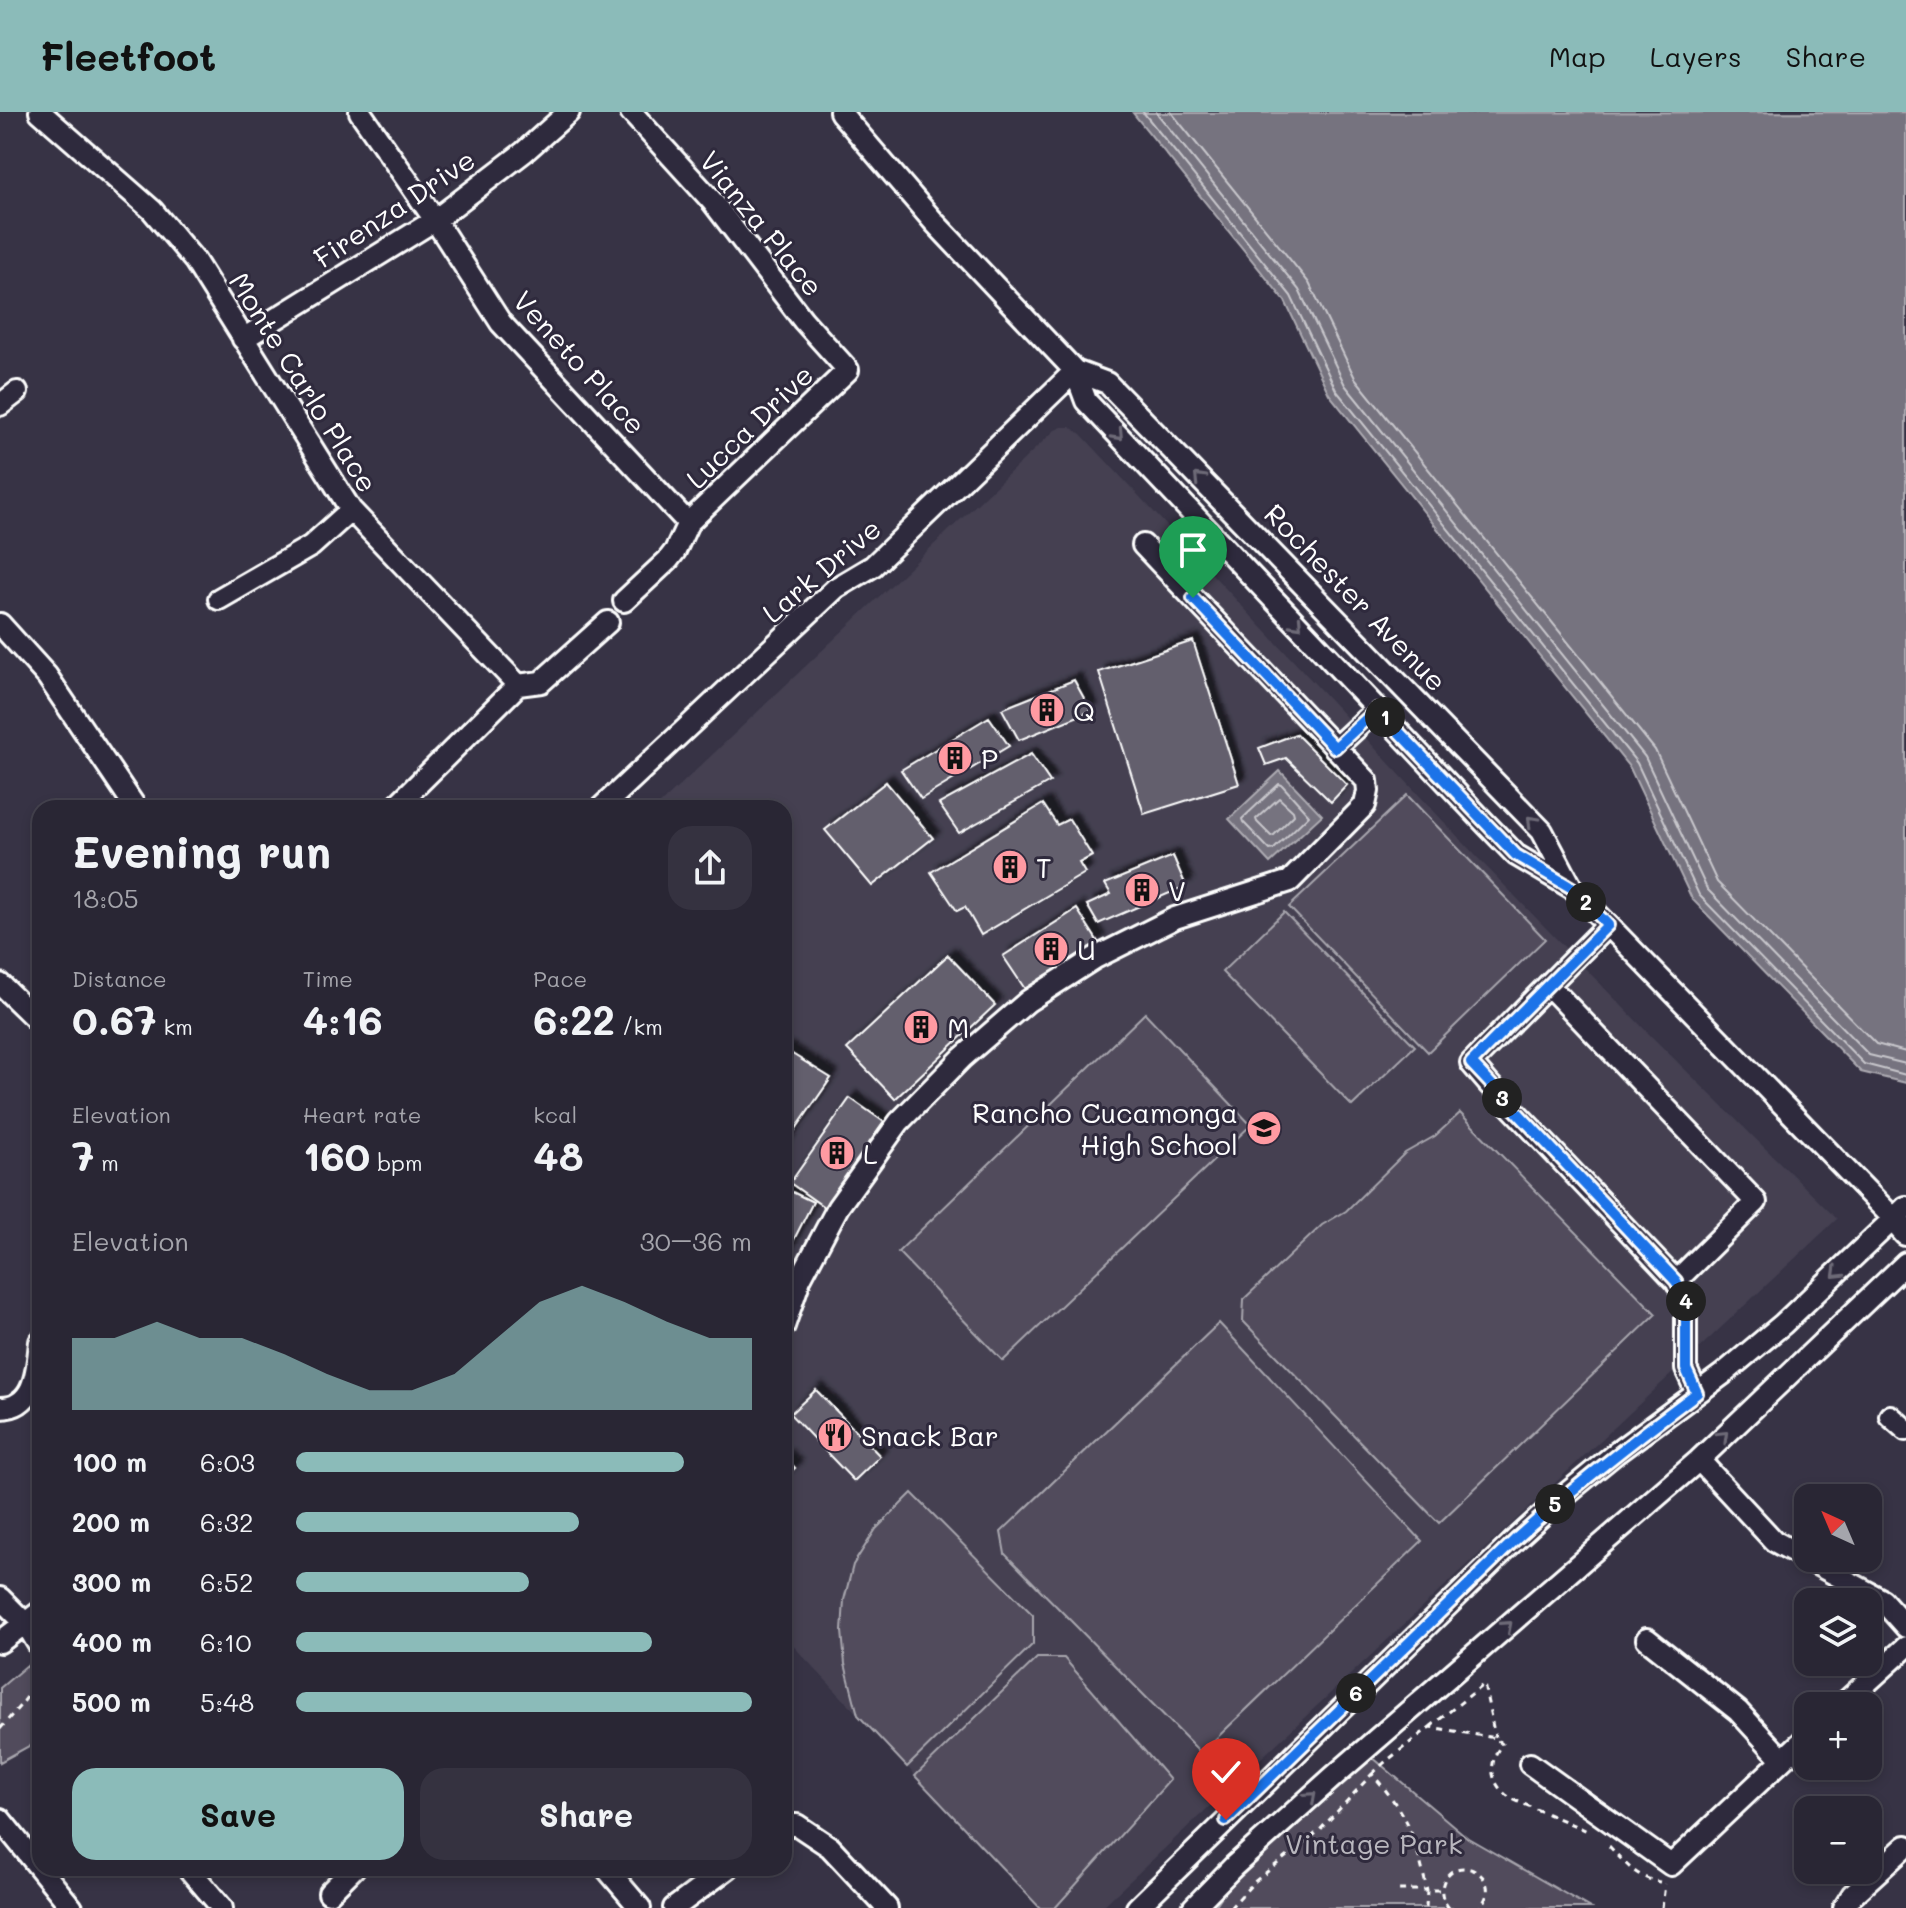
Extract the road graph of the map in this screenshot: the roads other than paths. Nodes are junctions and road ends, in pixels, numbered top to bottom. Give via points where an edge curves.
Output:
1 (40, 112) edge
2 (360, 112) edge
3 (569, 112) edge
4 (631, 112) edge
5 (840, 112) edge
6 (435, 220) junction
7 (243, 339) junction
8 (848, 370) joint
9 (1075, 371) junction
10 (351, 510) junction
11 (688, 523) junction
12 (1143, 545) dead end
13 (219, 599) dead end
14 (624, 601) dead end
15 (608, 622) dead end
16 (0, 624) edge
17 (518, 685) junction
18 (1377, 709) junction
19 (1335, 748) junction
20 (131, 800) edge
21 (402, 800) edge
22 (610, 800) edge
23 (1572, 888) junction
24 (1608, 925) junction
25 (0, 984) edge
26 (1548, 985) junction
27 (32, 1015) edge
28 (1902, 1220) edge
29 (1906, 1263) edge
30 (1676, 1281) junction
31 (792, 1302) edge
32 (32, 1386) edge
33 (1697, 1393) junction
34 (0, 1408) edge
35 (1890, 1416) dead end
36 (1906, 1430) edge
37 (1699, 1460) junction
38 (0, 1598) edge
39 (32, 1617) edge
40 (32, 1619) edge
41 (1906, 1627) edge
42 (1647, 1639) dead end
43 (0, 1642) edge
44 (1906, 1647) edge
45 (1856, 1692) edge
46 (1794, 1748) edge
47 (1782, 1759) junction
48 (1530, 1764) dead end
49 (0, 1819) edge
50 (792, 1826) edge
51 (1906, 1846) edge
52 (32, 1859) edge
53 (46, 1876) edge
54 (195, 1876) edge
55 (346, 1876) edge
56 (613, 1876) edge
57 (717, 1876) edge
58 (329, 1893) dead end
59 (72, 1908) edge
60 (222, 1908) edge
61 (640, 1908) edge
62 (674, 1908) edge
63 (887, 1908) edge
64 (1137, 1908) edge
65 (1193, 1908) edge
66 (1844, 1908) edge

1 - 7 street, Monte Carlo Place via 152,210 195,261
2 - 6 street, Veneto Place
3 - 6 street, Firenza Drive
4 - 8 street, Vianza Place via 712,201
5 - 9 street, Rochester Avenue via 935,223
6 - 7 street, Firenza Drive
6 - 11 street, Veneto Place via 501,323
7 - 10 street, Monte Carlo Place
8 - 11 street, Lucca Drive
9 -> 18 street, Rochester Avenue via 1086,401
9 - 22 street, Lark Drive via 873,566 836,588
23 -> 9 street, Rochester Avenue via 1542,831 1107,383
10 - 13 street via 311,546
10 - 17 street, Monte Carlo Place
11 - 14 street, Lucca Drive via 668,560
12 - 19 street
15 - 17 street via 541,682
16 - 20 street via 47,676
17 - 21 street
18 - 19 street
18 - 23 street, Rochester Avenue via 1516,855
19 - 31 street via 1367,781 1365,805 1290,881 1175,918 1095,958 1028,1001 962,1058 899,1122 838,1207
23 - 24 street, Rochester Avenue
24 - 26 street
24 - 28 street, Rochester Avenue
25 - 27 street
26 - 30 street via 1471,1063
26 - 30 street via 1756,1202
28 -> 33 street
37 -> 29 street
30 - 33 street via 1686,1300 1686,1369
32 - 34 street via 28,1396
33 - 64 street via 1616,1453 1515,1540
35 - 36 street
37 - 41 street via 1774,1541 1882,1600
65 -> 37 street via 1333,1777
38 - 39 street
40 - 43 street
42 - 47 street via 1738,1711
44 - 45 street
46 - 47 street
47 - 48 street via 1671,1865
49 - 52 street
50 - 63 street via 830,1847
51 - 66 street
53 - 59 street
54 - 60 street
55 - 58 street
56 - 61 street
57 - 62 street

